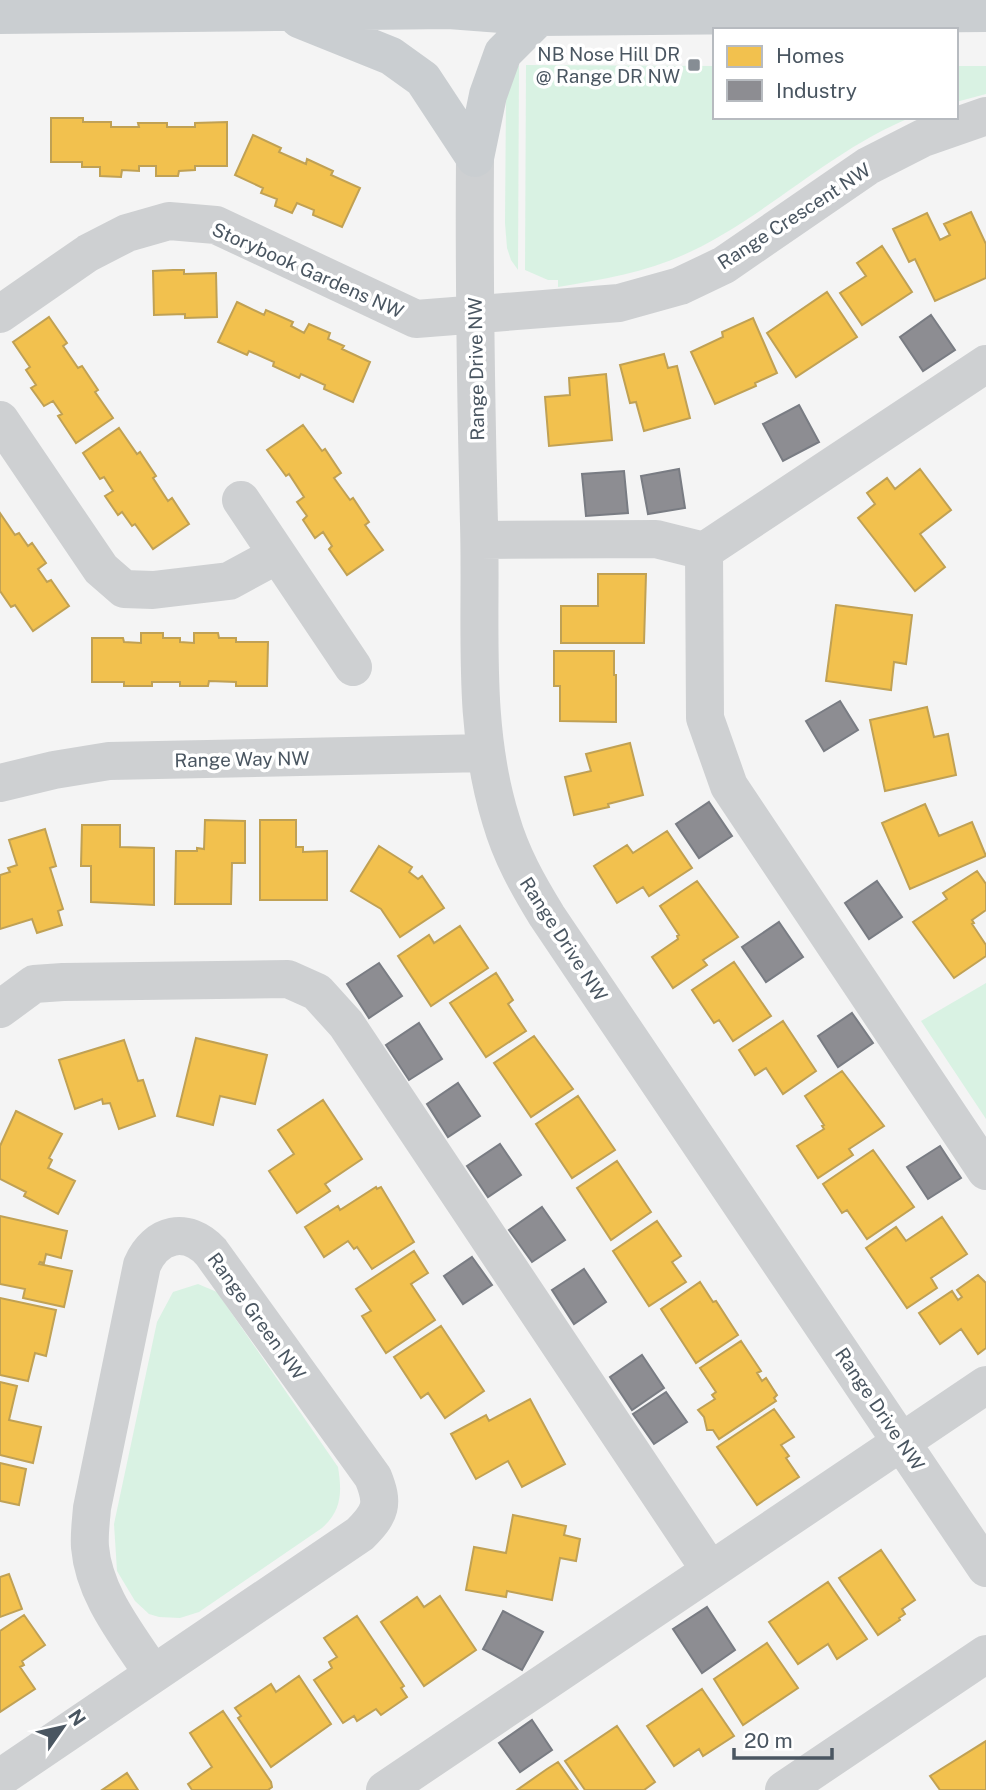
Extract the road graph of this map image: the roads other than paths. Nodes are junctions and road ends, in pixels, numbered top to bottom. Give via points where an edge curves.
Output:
1 (483, 6) edge
2 (281, 11) junction
3 (986, 13) edge
4 (0, 15) edge
5 (539, 17) junction
6 (986, 116) edge
7 (475, 158) junction
8 (0, 314) edge
9 (473, 314) junction
10 (986, 365) edge
11 (0, 420) edge
12 (241, 500) dead end
13 (480, 540) junction
14 (704, 551) junction
15 (277, 555) junction
16 (353, 667) dead end
17 (486, 754) junction
18 (0, 783) edge
19 (0, 1009) edge
20 (986, 1171) edge
21 (986, 1385) edge
22 (902, 1442) junction
23 (986, 1568) edge
24 (710, 1570) junction
25 (986, 1654) edge
26 (153, 1674) junction
27 (0, 1778) edge
28 (385, 1790) edge
29 (784, 1790) edge

1 - 2 main road
1 - 5 main road
2 - 4 main road
2 - 7 main road via 391,56 423,79
3 - 5 main road
5 - 7 main road via 503,53
6 - 9 street, Range Crescent NW via 923,138 868,166 724,265 680,286 619,303
7 - 9 street, Range Drive NW
8 - 9 street, Storybook Gardens NW via 88,253 127,233 169,221 216,225 416,319
9 - 13 street, Range Drive NW
10 - 14 street
11 - 15 street via 102,569 124,589 229,581
12 - 15 street
13 - 14 street via 656,538
13 - 17 street, Range Drive NW via 480,679
14 - 20 street via 705,718 729,786
15 - 16 street
17 - 18 street, Range Way NW via 109,761
17 - 22 street, Range Drive NW via 500,820 520,872
19 - 24 street via 34,984 63,982 288,979 317,992 345,1024
21 - 22 street
22 - 23 street, Range Drive NW
22 - 24 street
24 - 28 street
25 - 29 street
26 - 26 street, Range Green NW via 360,1534 375,1518 380,1494 373,1477 211,1252 186,1236 155,1245 142,1265 92,1508 90,1546 95,1576
26 - 27 street, Range Green NW

